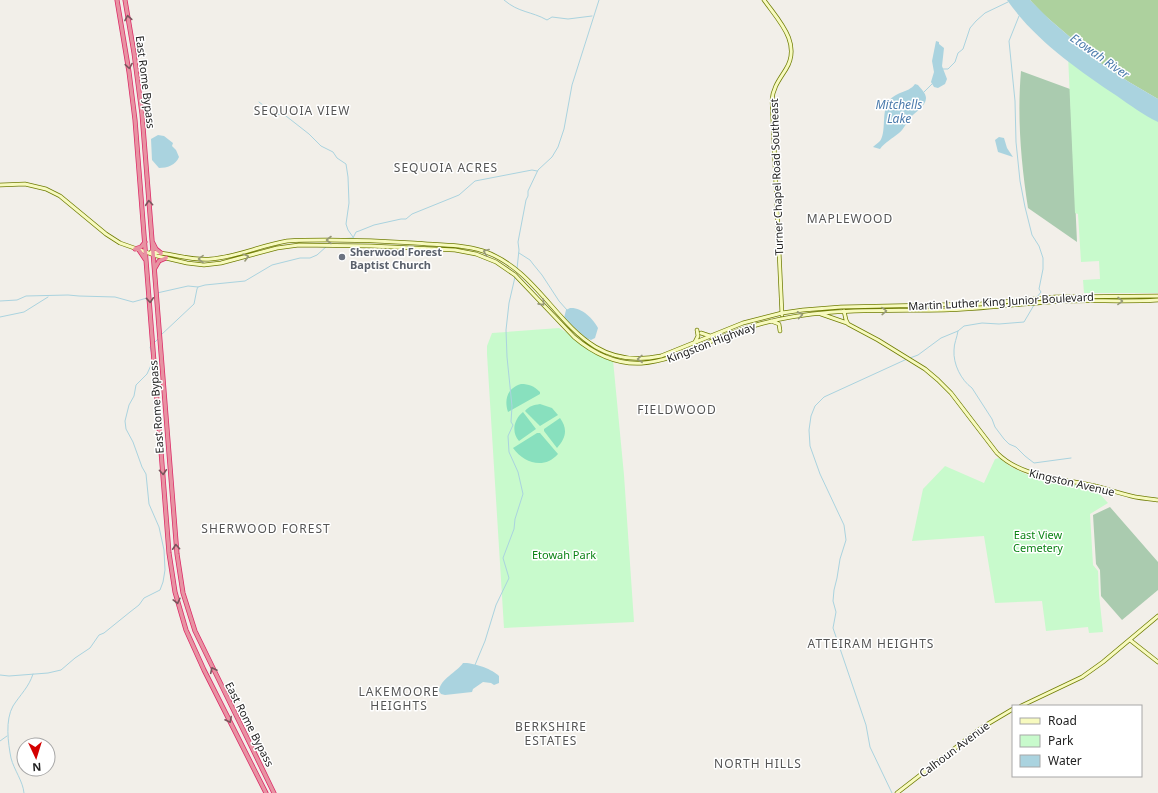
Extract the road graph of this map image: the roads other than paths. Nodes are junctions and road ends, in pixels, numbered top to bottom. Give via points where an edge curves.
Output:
1 (117, 0) edge
2 (125, 0) edge
3 (764, 0) edge
4 (0, 185) edge
5 (145, 241) junction
6 (152, 242) junction
7 (137, 249) junction
8 (146, 252) junction
9 (153, 253) junction
10 (161, 253) junction
11 (166, 258) junction
12 (147, 261) junction
13 (155, 269) junction
14 (1158, 296) edge
15 (1158, 300) edge
16 (782, 306) junction
17 (843, 307) junction
18 (792, 312) junction
19 (845, 312) junction
20 (782, 313) junction
21 (817, 313) junction
22 (783, 318) junction
23 (769, 321) junction
24 (848, 324) junction
25 (697, 330) dead end
26 (780, 331) dead end
27 (701, 334) dead end
28 (712, 336) junction
29 (695, 343) junction
30 (1158, 500) edge
31 (1158, 616) edge
32 (1130, 640) junction
33 (1158, 662) edge
34 (1023, 705) edge
35 (1012, 711) edge
36 (266, 793) edge
37 (274, 793) edge
38 (897, 793) edge

1 -> 5 highway, East Rome Bypass via 133,100
6 -> 2 highway, East Rome Bypass via 141,103
3 - 16 main road, Turner Chapel Road Southeast via 786,31 791,46 790,61 776,84 772,97
4 - 7 main road via 25,184 46,189 68,202 113,239
5 - 7 highway
5 - 8 highway, East Rome Bypass
6 - 9 highway, East Rome Bypass
6 - 10 highway
7 - 8 main road
7 - 12 highway
8 - 9 main road
8 - 12 highway, East Rome Bypass
9 - 10 main road, Kingston Highway
9 - 11 main road, Kingston Highway
9 - 13 highway, East Rome Bypass
29 -> 10 main road, Kingston Highway via 651,358 634,359 610,354 592,346 578,335 519,272 497,257 454,245 317,240 289,241 210,259 182,258
11 - 13 highway via 159,261
11 -> 23 main road, Kingston Highway via 191,264 208,264 293,245 371,246 467,252 492,260 515,275 580,343 598,354 623,362 641,364 665,360 730,333
12 -> 36 highway, East Rome Bypass via 168,539 175,592 183,622 195,650
37 -> 13 highway, East Rome Bypass via 202,647 190,619 183,593 177,554
14 - 17 main road, Martin Luther King Junior Boulevard via 1075,296 968,304
19 -> 15 main road, Martin Luther King Junior Boulevard via 973,309 1078,301
16 - 18 main road
16 - 20 main road, Turner Chapel Road Southeast
17 - 18 main road
17 - 19 main road
18 - 20 main road, Kingston Highway
19 - 21 main road, Kingston Highway
19 - 24 main road
20 - 22 main road, Turner Chapel Road Southeast
20 - 28 main road, Kingston Highway via 743,323
22 -> 21 main road, Kingston Highway
21 - 24 main road, Kingston Avenue
22 - 23 main road, Kingston Highway
23 - 26 main road via 778,323
24 - 30 main road, Kingston Avenue via 933,375 951,393 997,453 1014,466 1034,474
25 - 29 main road
27 - 28 main road
28 - 29 main road, Kingston Highway
31 - 32 main road
32 - 33 main road
32 - 34 main road via 1082,677
35 - 38 main road, Calhoun Avenue via 981,728

